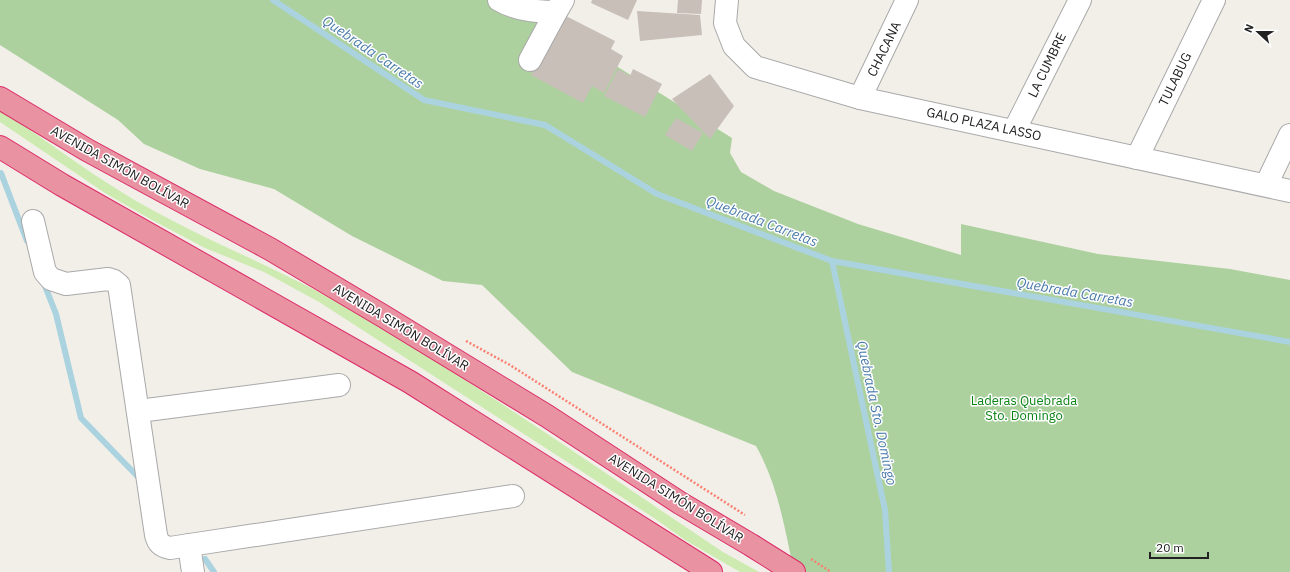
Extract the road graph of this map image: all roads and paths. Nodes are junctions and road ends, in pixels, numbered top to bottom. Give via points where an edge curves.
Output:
1 (499, 0) edge
2 (727, 0) edge
3 (907, 0) edge
4 (1080, 0) edge
5 (1214, 0) edge
6 (560, 6) edge
7 (530, 60) dead end
8 (0, 98) edge
9 (860, 98) junction
10 (1014, 131) junction
11 (1290, 135) edge
12 (0, 147) edge
13 (1136, 158) junction
14 (1266, 185) junction
15 (1290, 191) edge
16 (34, 221) dead end
17 (339, 384) dead end
18 (139, 411) junction
19 (513, 496) dead end
20 (189, 545) junction
21 (193, 572) edge
22 (711, 572) edge
23 (794, 572) edge

1 - 6 street via 507,5 538,12
2 - 9 street, GALO PLAZA LASSO via 725,23 734,46 755,67
3 - 9 street, CHACANA
4 - 10 street, LA CUMBRE
5 - 13 street, TULABUG
6 - 7 street
8 - 23 highway, AVENIDA SIMÓN BOLÍVAR via 87,150 270,249 383,316 547,416 680,504
9 - 10 street, GALO PLAZA LASSO
10 - 13 street, GALO PLAZA LASSO
11 - 14 street
12 - 22 highway via 62,185 410,382
13 - 14 street, GALO PLAZA LASSO
14 - 15 street, GALO PLAZA LASSO
16 - 18 street via 45,272 51,279 66,284 108,279 119,285
17 - 18 street
18 - 20 street via 158,542 170,548
19 - 20 street
20 - 21 street

